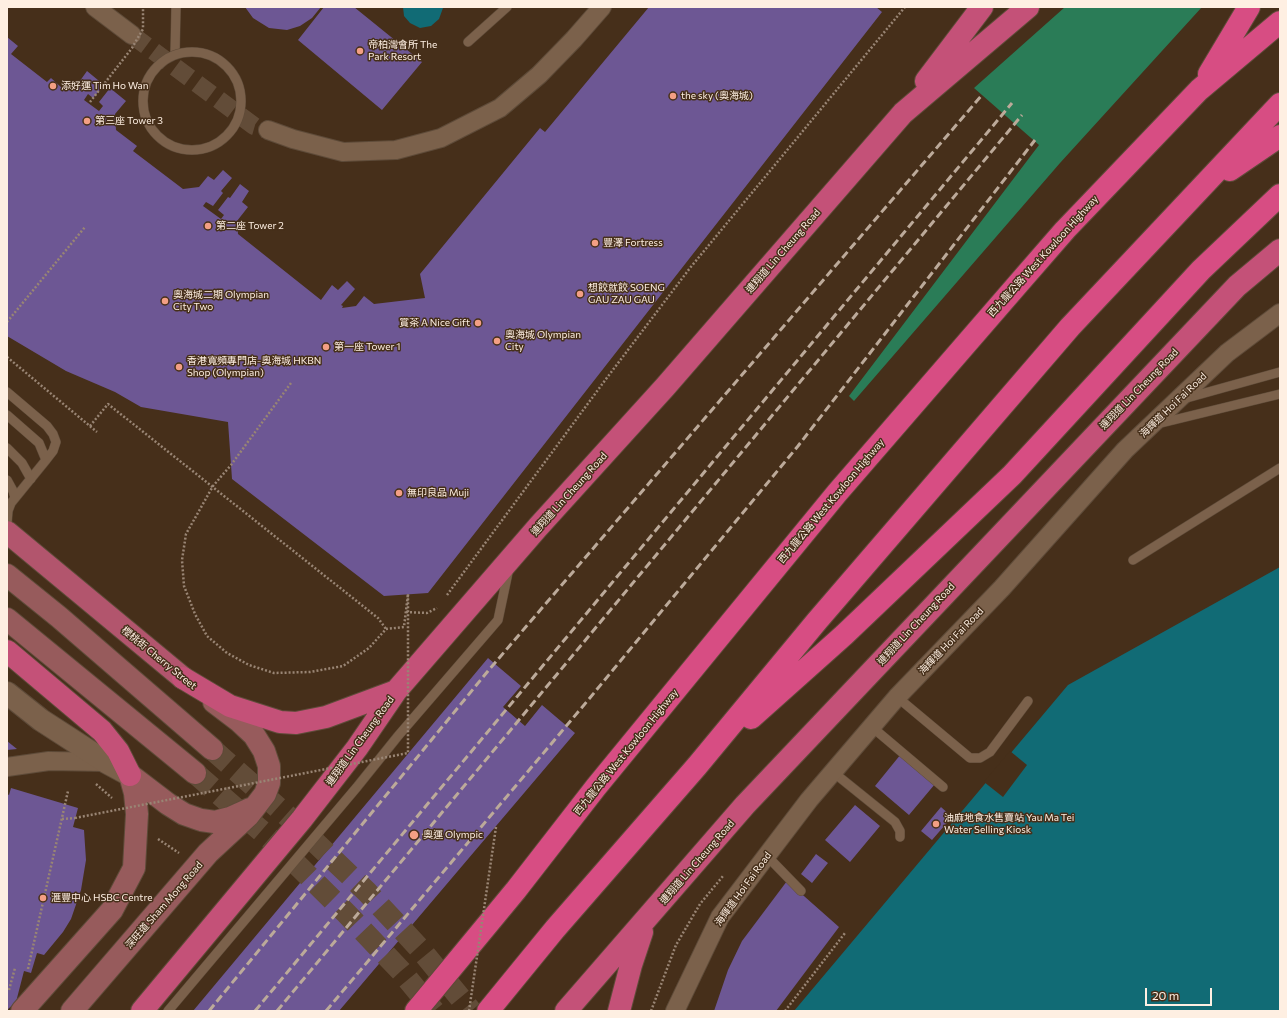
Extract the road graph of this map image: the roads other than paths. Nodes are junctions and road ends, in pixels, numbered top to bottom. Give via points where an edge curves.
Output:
1 (96, 7) edge
2 (176, 7) edge
3 (507, 7) edge
4 (602, 7) edge
5 (982, 7) edge
6 (1028, 7) edge
7 (1250, 7) edge
8 (1280, 22) edge
9 (132, 35) tunnel mouth
10 (468, 42) dead end
11 (175, 54) junction
12 (1199, 90) junction
13 (1280, 104) edge
14 (903, 113) junction
15 (268, 130) tunnel mouth
16 (1280, 136) edge
17 (1280, 195) edge
18 (1189, 201) junction
19 (1280, 250) edge
20 (1280, 314) edge
21 (1280, 372) edge
22 (7, 392) edge
23 (1280, 394) edge
24 (1177, 401) junction
25 (7, 415) edge
26 (1151, 426) junction
27 (7, 448) edge
28 (46, 460) junction
29 (1280, 468) edge
30 (30, 479) junction
31 (7, 480) edge
32 (14, 498) junction
33 (9, 534) edge
34 (511, 560) junction
35 (1133, 560) dead end
36 (7, 575) edge
37 (7, 619) edge
38 (7, 651) edge
39 (183, 678) junction
40 (396, 691) junction
41 (7, 693) edge
42 (897, 697) junction
43 (1028, 701) dead end
44 (872, 727) junction
45 (212, 749) tunnel mouth
46 (106, 762) junction
47 (697, 766) junction
48 (7, 767) edge
49 (833, 772) junction
50 (195, 773) tunnel mouth
51 (130, 774) junction
52 (943, 787) dead end
53 (259, 803) junction
54 (900, 838) dead end
55 (767, 856) junction
56 (801, 891) dead end
57 (646, 921) junction
58 (22, 1011) edge
59 (72, 1011) edge
60 (142, 1011) edge
61 (168, 1011) edge
62 (416, 1011) edge
63 (488, 1011) edge
64 (566, 1011) edge
65 (619, 1011) edge
66 (675, 1011) edge

1 - 9 street
2 - 11 lane
3 - 10 lane
4 - 15 street via 539,75 500,108 441,138 396,150 343,152
5 - 14 highway
6 - 14 highway, 連翔道 Lin Cheung Road
7 - 12 highway
8 - 12 highway, 西九龍公路 West Kowloon Highway
11 - 11 lane, bridge via 190,51 205,53 219,59 230,70 237,83 241,98 240,113 234,127 224,138 211,146 197,150 183,149 169,144 149,125 142,97 146,83 152,71 162,61
12 - 62 highway, 西九龍公路 West Kowloon Highway via 1065,230 837,493
13 - 18 highway
14 - 34 highway, 連翔道 Lin Cheung Road via 665,388
16 - 18 highway
17 - 47 highway via 1201,270 1012,475 844,635
18 - 47 highway via 1070,327 817,621
19 - 57 highway, 連翔道 Lin Cheung Road via 1237,286 1036,497 745,805
20 - 24 street, 海輝道 Hoi Fai Road via 1227,353
21 - 24 lane
22 - 28 lane via 54,434 56,442
23 - 26 lane
24 - 26 street, 海輝道 Hoi Fai Road
25 - 28 lane via 39,444
26 - 42 street, 海輝道 Hoi Fai Road via 1125,450 1002,588
27 - 30 lane via 22,463
28 - 30 lane
29 - 35 lane
30 - 32 lane
31 - 32 lane
32 - 33 lane via 8,511
33 - 39 main road, 櫻桃街 Cherry Street
34 - 40 highway, 連翔道 Lin Cheung Road
34 - 61 lane via 498,620
36 - 45 main road
37 - 50 main road
38 - 51 highway via 102,731 118,751
39 - 40 highway via 230,706 280,722 296,723 326,717
39 - 53 main road, 櫻桃街 Cherry Street via 239,721 254,735 264,751 269,766 269,783
40 - 60 highway, 連翔道 Lin Cheung Road via 357,748 311,807
41 - 46 street via 41,720
42 - 43 lane via 970,758 980,758 990,752
42 - 44 street, 海輝道 Hoi Fai Road
44 - 49 street, 海輝道 Hoi Fai Road
44 - 52 lane
46 - 48 street via 49,761
46 - 51 street
47 - 63 highway
49 - 54 lane via 894,822 900,831
49 - 55 street, 海輝道 Hoi Fai Road
51 - 53 main road via 168,804 184,814 201,820 215,822 230,818
51 - 58 main road via 138,814 134,868 112,910
53 - 59 main road, 深旺道 Sham Mong Road via 236,829 208,853
55 - 56 lane
55 - 66 street, 海輝道 Hoi Fai Road via 720,917
57 - 64 highway, 連翔道 Lin Cheung Road
57 - 65 highway

